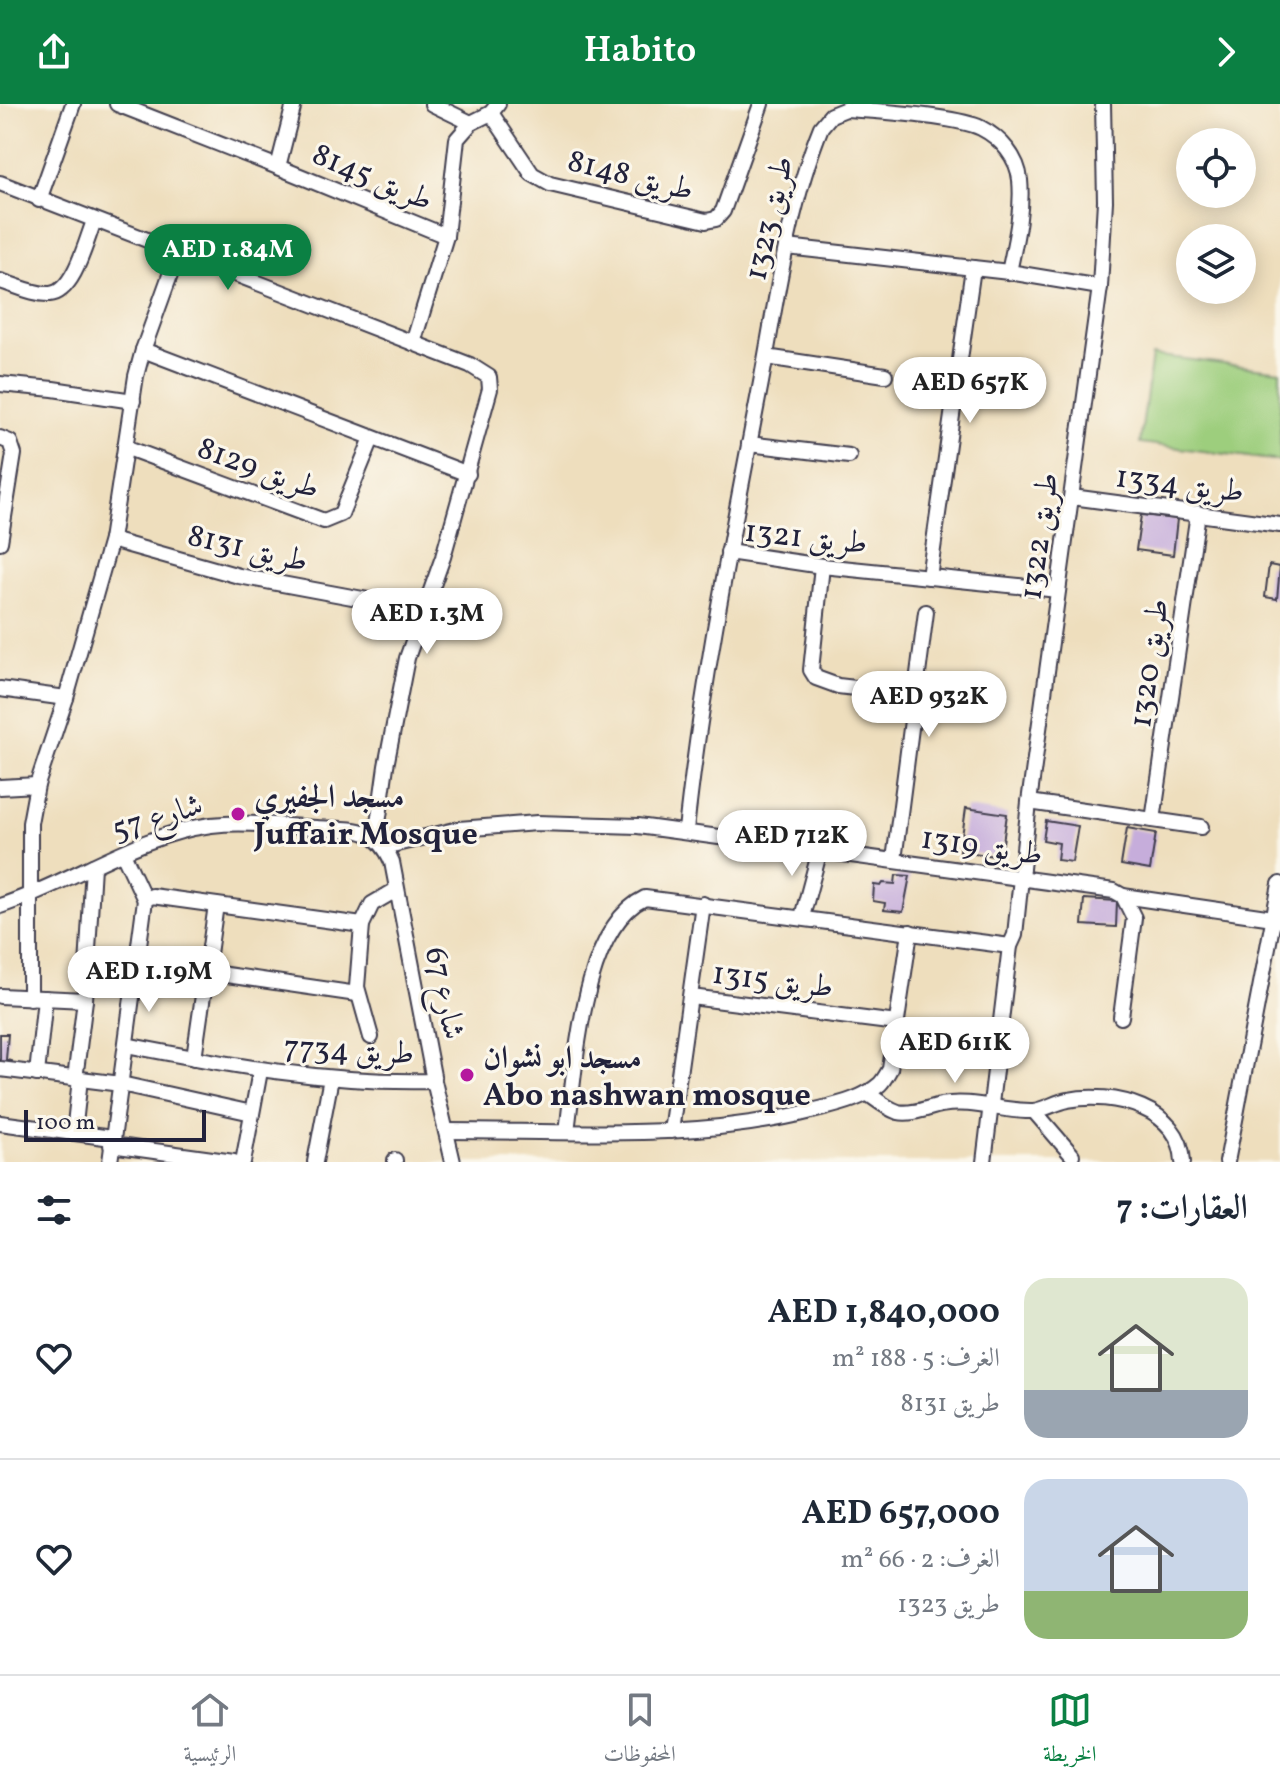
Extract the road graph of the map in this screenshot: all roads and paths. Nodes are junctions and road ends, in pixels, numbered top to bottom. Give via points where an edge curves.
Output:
1 (73, 104) edge
2 (117, 104) edge
3 (294, 104) edge
4 (432, 104) edge
5 (761, 104) edge
6 (1103, 104) edge
7 (494, 109) edge
8 (471, 123) junction
9 (278, 167) junction
10 (0, 183) edge
11 (39, 200) junction
12 (94, 221) junction
13 (446, 236) junction
14 (787, 247) junction
15 (178, 253) junction
16 (973, 268) junction
17 (1009, 272) junction
18 (0, 281) edge
19 (1100, 287) junction
20 (413, 343) junction
21 (143, 350) junction
22 (766, 357) junction
23 (885, 375) dead end
24 (0, 384) edge
25 (133, 401) junction
26 (0, 438) edge
27 (372, 438) junction
28 (749, 444) junction
29 (125, 447) junction
30 (849, 456) dead end
31 (468, 474) junction
32 (5, 480) edge
33 (1072, 497) junction
34 (1198, 513) junction
35 (1280, 525) edge
36 (111, 540) junction
37 (0, 542) edge
38 (728, 552) junction
39 (822, 566) junction
40 (929, 577) junction
41 (1058, 590) junction
42 (422, 610) junction
43 (926, 612) dead end
44 (0, 689) edge
45 (915, 695) junction
46 (66, 698) junction
47 (37, 785) junction
48 (0, 787) edge
49 (1029, 802) junction
50 (1153, 820) junction
51 (1201, 827) dead end
52 (340, 829) junction
53 (686, 830) junction
54 (380, 842) junction
55 (820, 850) junction
56 (123, 853) junction
57 (894, 860) junction
58 (93, 866) junction
59 (1021, 879) junction
60 (1280, 884) edge
61 (395, 886) junction
62 (31, 896) junction
63 (1123, 896) junction
64 (145, 900) junction
65 (703, 904) junction
66 (216, 905) junction
67 (0, 906) edge
68 (802, 917) junction
69 (1277, 918) edge
70 (362, 925) junction
71 (910, 932) junction
72 (1010, 946) junction
73 (206, 972) junction
74 (357, 994) junction
75 (0, 996) edge
76 (691, 997) junction
77 (37, 998) junction
78 (85, 1000) junction
79 (1121, 1017) dead end
80 (897, 1023) junction
81 (371, 1037) dead end
82 (126, 1045) junction
83 (194, 1058) junction
84 (0, 1069) edge
85 (260, 1071) junction
86 (37, 1074) junction
87 (331, 1078) junction
88 (78, 1079) junction
89 (434, 1081) junction
90 (121, 1084) junction
91 (867, 1093) junction
92 (991, 1105) junction
93 (1034, 1111) junction
94 (252, 1113) junction
95 (0, 1123) edge
96 (446, 1131) junction
97 (567, 1131) junction
98 (671, 1131) junction
99 (74, 1133) junction
100 (111, 1141) junction
101 (1072, 1155) dead end
102 (172, 1158) edge
103 (110, 1162) edge
104 (234, 1162) edge
105 (243, 1162) edge
106 (315, 1162) edge
107 (453, 1162) edge
108 (984, 1162) edge
109 (1183, 1162) edge
110 (1227, 1162) edge

1 - 11 street
2 - 9 street, طريق 8145
3 - 9 street, طريق 8145
4 - 8 street
5 - 7 street, طريق 8148 via 723,211 706,221 550,184 532,174
6 - 19 street, طريق 1322
7 - 8 street
8 - 13 street, طريق 8145 via 456,147
9 - 13 street, طريق 8145
10 - 11 street
11 - 12 street
12 - 15 street
12 - 18 street via 70,282 59,292 44,294
13 - 20 street, طريق 8145
14 - 16 street
14 - 17 street, طريق 1323 via 821,127 846,109 876,112 979,127 1005,147 1021,188
14 - 22 street, طريق 1323
15 - 20 street
15 - 21 street
16 - 17 street
16 - 40 street
17 - 19 street
19 - 33 street, طريق 1322
20 - 31 street via 484,371 490,383
21 - 25 street
21 - 27 street, طريق 8129
22 - 23 street
22 - 28 street, طريق 1323
24 - 25 street
25 - 29 street
26 - 32 street via 14,447
27 - 29 street, طريق 8129 via 341,514 324,521
27 - 31 street, طريق 8129
28 - 30 street
28 - 38 street, طريق 1323
29 - 36 street
31 - 42 street
32 - 37 street
33 - 34 street, طريق 1334
33 - 41 street, طريق 1322
34 - 35 street, طريق 1334
34 - 50 street, طريق 1320
36 - 42 street, طريق 8131 via 239,576
36 - 46 street
38 - 39 street, طريق 1321
38 - 53 street, طريق 1321 via 703,690
39 - 40 street, طريق 1321
39 - 45 street via 811,670 816,678 838,686
40 - 41 street, طريق 1321
41 - 49 street, طريق 1322
42 - 54 street via 386,766
43 - 45 street
44 - 46 street
45 - 57 street
46 - 47 street
47 - 48 street
47 - 62 street via 28,848
49 - 50 street
49 - 59 street, طريق 1322
50 - 51 street
52 - 54 street via 359,830
52 - 56 street, شارع 57 via 213,825
52 - 61 street, شارع 67 via 373,844
53 - 54 street, طريق 1319 via 537,823
53 - 55 street, طريق 1319
54 - 61 street, شارع 67 via 392,862
55 - 57 street, طريق 1319
55 - 68 street
56 - 58 street, شارع 57
56 - 64 street
57 - 59 street, طريق 1319
58 - 62 street, شارع 57
58 - 78 street
59 - 63 street, طريق 1319
59 - 72 street, طريق 1322
60 - 69 street
61 - 70 street via 366,910
61 - 89 street, شارع 67
62 - 67 street, شارع 57
62 - 77 street
63 - 69 street, طريق 1319
63 - 79 street via 1134,918
64 - 66 street via 152,896
64 - 82 street
65 - 68 street, طريق 1315
65 - 76 street
65 - 97 street, طريق 1315 via 645,898 631,904 611,928 583,1009
66 - 70 street
66 - 73 street
68 - 71 street, طريق 1315
69 - 110 street
70 - 74 street
71 - 72 street, طريق 1315
71 - 80 street
72 - 92 street, طريق 1322
73 - 74 street
73 - 83 street
74 - 81 street
75 - 77 street
76 - 80 street, طريق 1315
76 - 98 street
77 - 78 street
77 - 86 street
78 - 88 street
80 - 91 street via 890,1069
82 - 83 street, طريق 7734
82 - 90 street
83 - 85 street, طريق 7734
84 - 86 street
85 - 87 street, طريق 7734
85 - 94 street, طريق 7734
86 - 88 street
87 - 89 street, طريق 7734
87 - 106 street
88 - 90 street
88 - 99 street
89 - 96 street, شارع 67
90 - 94 street
90 - 100 street
91 - 92 street via 901,1113 942,1105
91 - 98 street via 750,1125
92 - 93 street
92 - 108 street, طريق 1322
93 - 101 street
93 - 109 street via 1070,1099 1099,1099 1152,1111 1179,1140
94 - 105 street, طريق 7734
95 - 99 street
96 - 97 street
96 - 107 street, شارع 67
97 - 98 street
99 - 100 street
100 - 102 street
100 - 103 street
102 - 104 street

